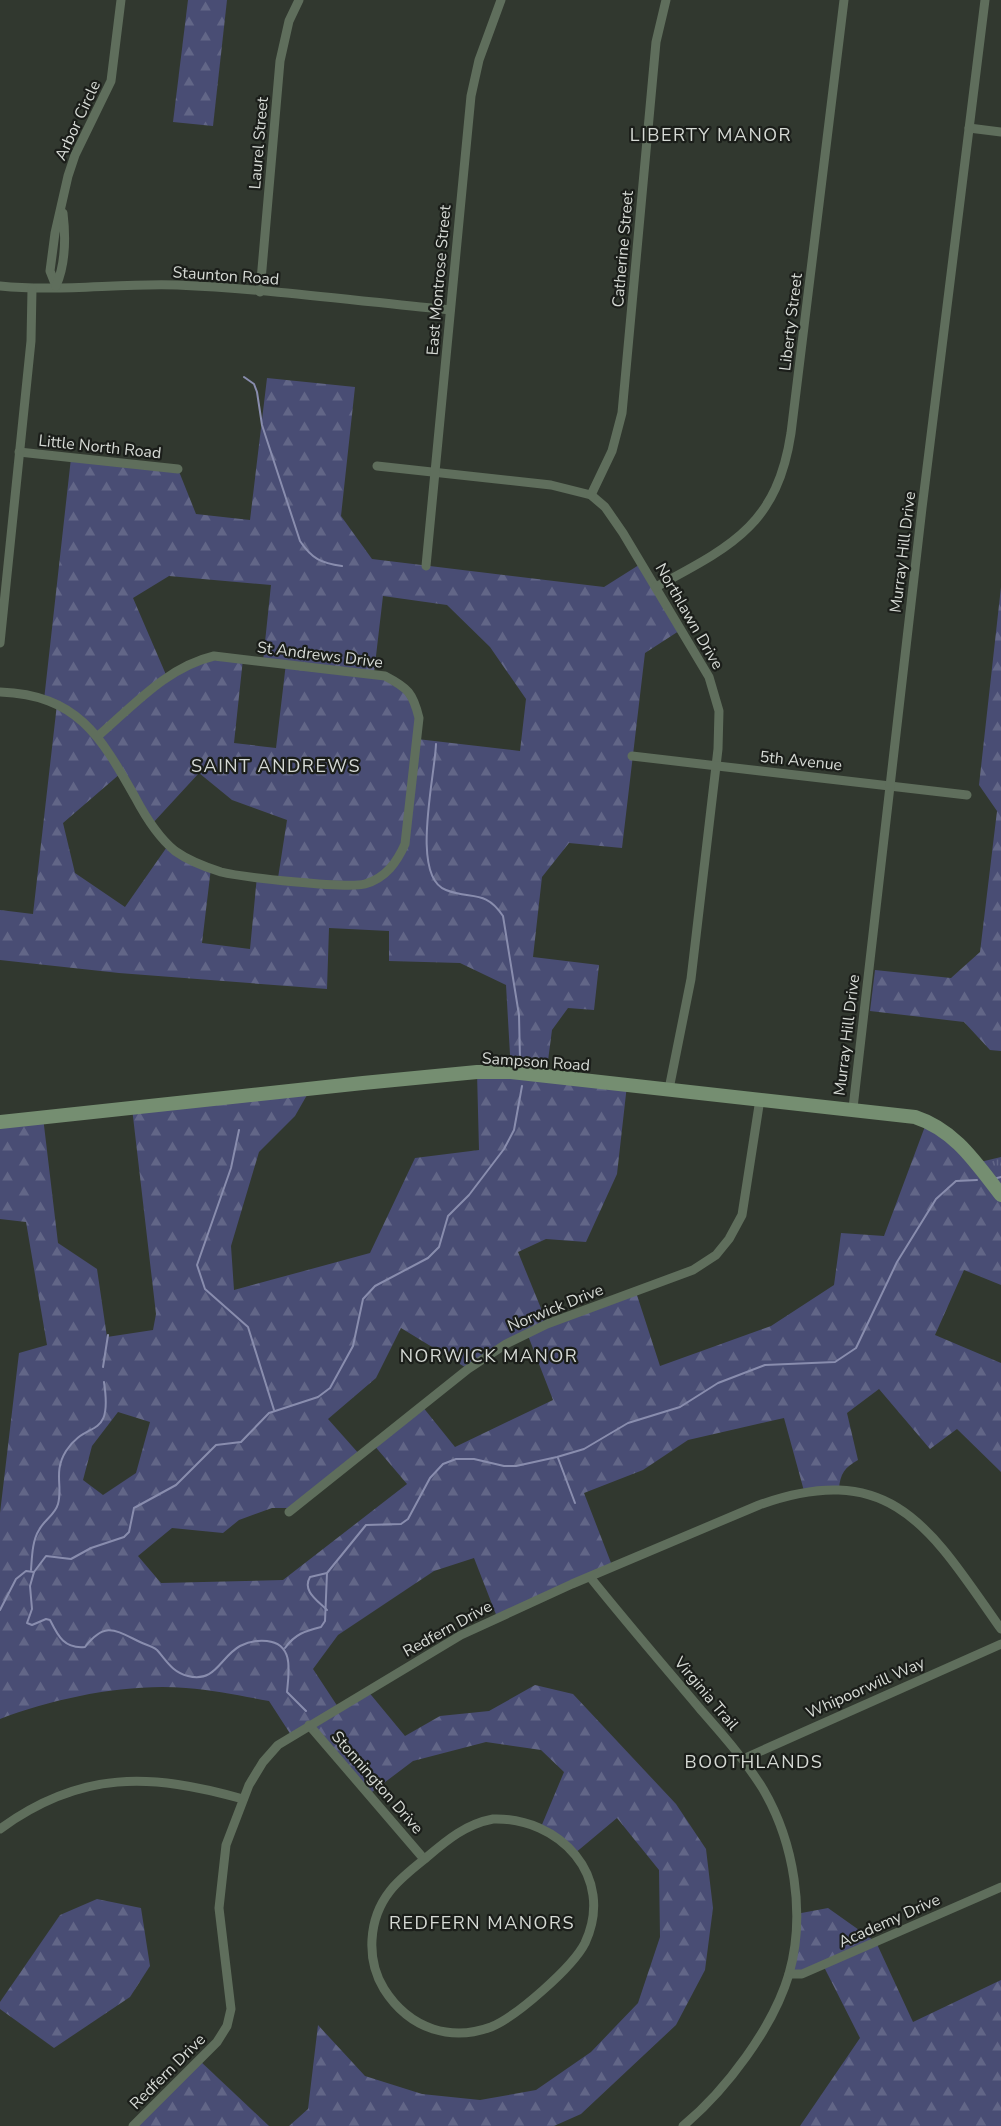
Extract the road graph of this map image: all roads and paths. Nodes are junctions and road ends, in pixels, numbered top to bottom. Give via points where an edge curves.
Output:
1 (121, 0) edge
2 (299, 0) edge
3 (501, 0) edge
4 (666, 0) edge
5 (844, 0) edge
6 (985, 0) edge
7 (969, 128) junction
8 (1001, 132) edge
9 (0, 286) edge
10 (56, 286) junction
11 (32, 289) junction
12 (260, 292) junction
13 (450, 310) junction
14 (19, 452) junction
15 (377, 466) dead end
16 (178, 469) dead end
17 (436, 472) junction
18 (591, 495) junction
19 (426, 566) dead end
20 (656, 587) junction
21 (0, 643) edge
22 (0, 692) edge
23 (98, 736) junction
24 (632, 756) dead end
25 (716, 766) junction
26 (890, 786) junction
27 (967, 795) dead end
28 (669, 1089) junction
29 (760, 1099) junction
30 (853, 1108) junction
31 (0, 1122) edge
32 (1001, 1195) edge
33 (289, 1512) dead end
34 (590, 1577) junction
35 (1001, 1629) edge
36 (1001, 1644) edge
37 (309, 1725) junction
38 (743, 1759) junction
39 (243, 1799) junction
40 (0, 1829) edge
41 (424, 1859) junction
42 (1001, 1887) edge
43 (789, 1974) junction
44 (133, 2126) edge
45 (683, 2126) edge

1 - 10 street, Arbor Circle via 111,81 68,176 63,207 66,234 62,272
2 - 12 street, Laurel Street via 289,21 280,61
3 - 13 street, East Montrose Street via 479,60 471,96
4 - 18 street, Catherine Street via 656,42 622,413 612,451
5 - 20 street, Liberty Street via 784,470 768,505 746,531
6 - 7 street, Murray Hill Drive
7 - 8 street
7 - 26 street, Murray Hill Drive
9 - 11 street, Staunton Road
10 - 11 street, Staunton Road
10 - 12 street, Staunton Road via 175,285
11 - 14 street via 31,341
12 - 13 street, Staunton Road
13 - 17 street, East Montrose Street
14 - 16 street, Little North Road
14 - 21 street
15 - 17 street
17 - 18 street via 551,485
17 - 19 street, East Montrose Street
18 - 20 street, Northlawn Drive via 605,507
20 - 25 street, Northlawn Drive via 714,688 720,720
22 - 23 street, St Andrews Drive via 57,704 83,720
23 - 23 street, St Andrews Drive via 160,835 194,863 223,872 339,885 365,884 385,874 398,860 405,844 419,718 414,698 385,676 214,656 195,660 174,672
24 - 25 street, 5th Avenue
25 - 26 street, 5th Avenue
25 - 28 street, Northlawn Drive via 691,979
26 - 27 street, 5th Avenue
26 - 30 street, Murray Hill Drive
28 - 29 street, Sampson Road
28 - 31 street, Sampson Road via 477,1072
29 - 30 street, Sampson Road
29 - 33 street, Norwick Drive via 742,1215 716,1255 693,1270 547,1324 506,1344 468,1369
30 - 32 street, Sampson Road via 897,1113 935,1124 955,1139
34 - 35 street, Redfern Drive via 787,1495 850,1490 898,1507 926,1529
34 - 37 street, Redfern Drive via 461,1635
34 - 38 street, Virginia Trail
36 - 38 street, Whipoorwill Way
37 - 39 street, Redfern Drive via 271,1753
37 - 41 street, Stonnington Drive
38 - 43 street, Virginia Trail via 776,1814 792,1868 796,1914
39 - 40 street via 177,1783 117,1782 70,1791 37,1805
39 - 44 street, Redfern Drive via 226,1845 220,1884 220,1933 231,1992 230,2018 217,2042
41 - 41 street, Stonnington Drive via 456,1833 485,1821 518,1820 548,1831 574,1854 589,1882 592,1918 578,1955 549,1984 494,2026 453,2032 416,2021 382,1987 372,1941 375,1919 386,1897
42 - 43 street, Academy Drive via 802,1974
43 - 45 street, Virginia Trail via 747,2056 713,2098

